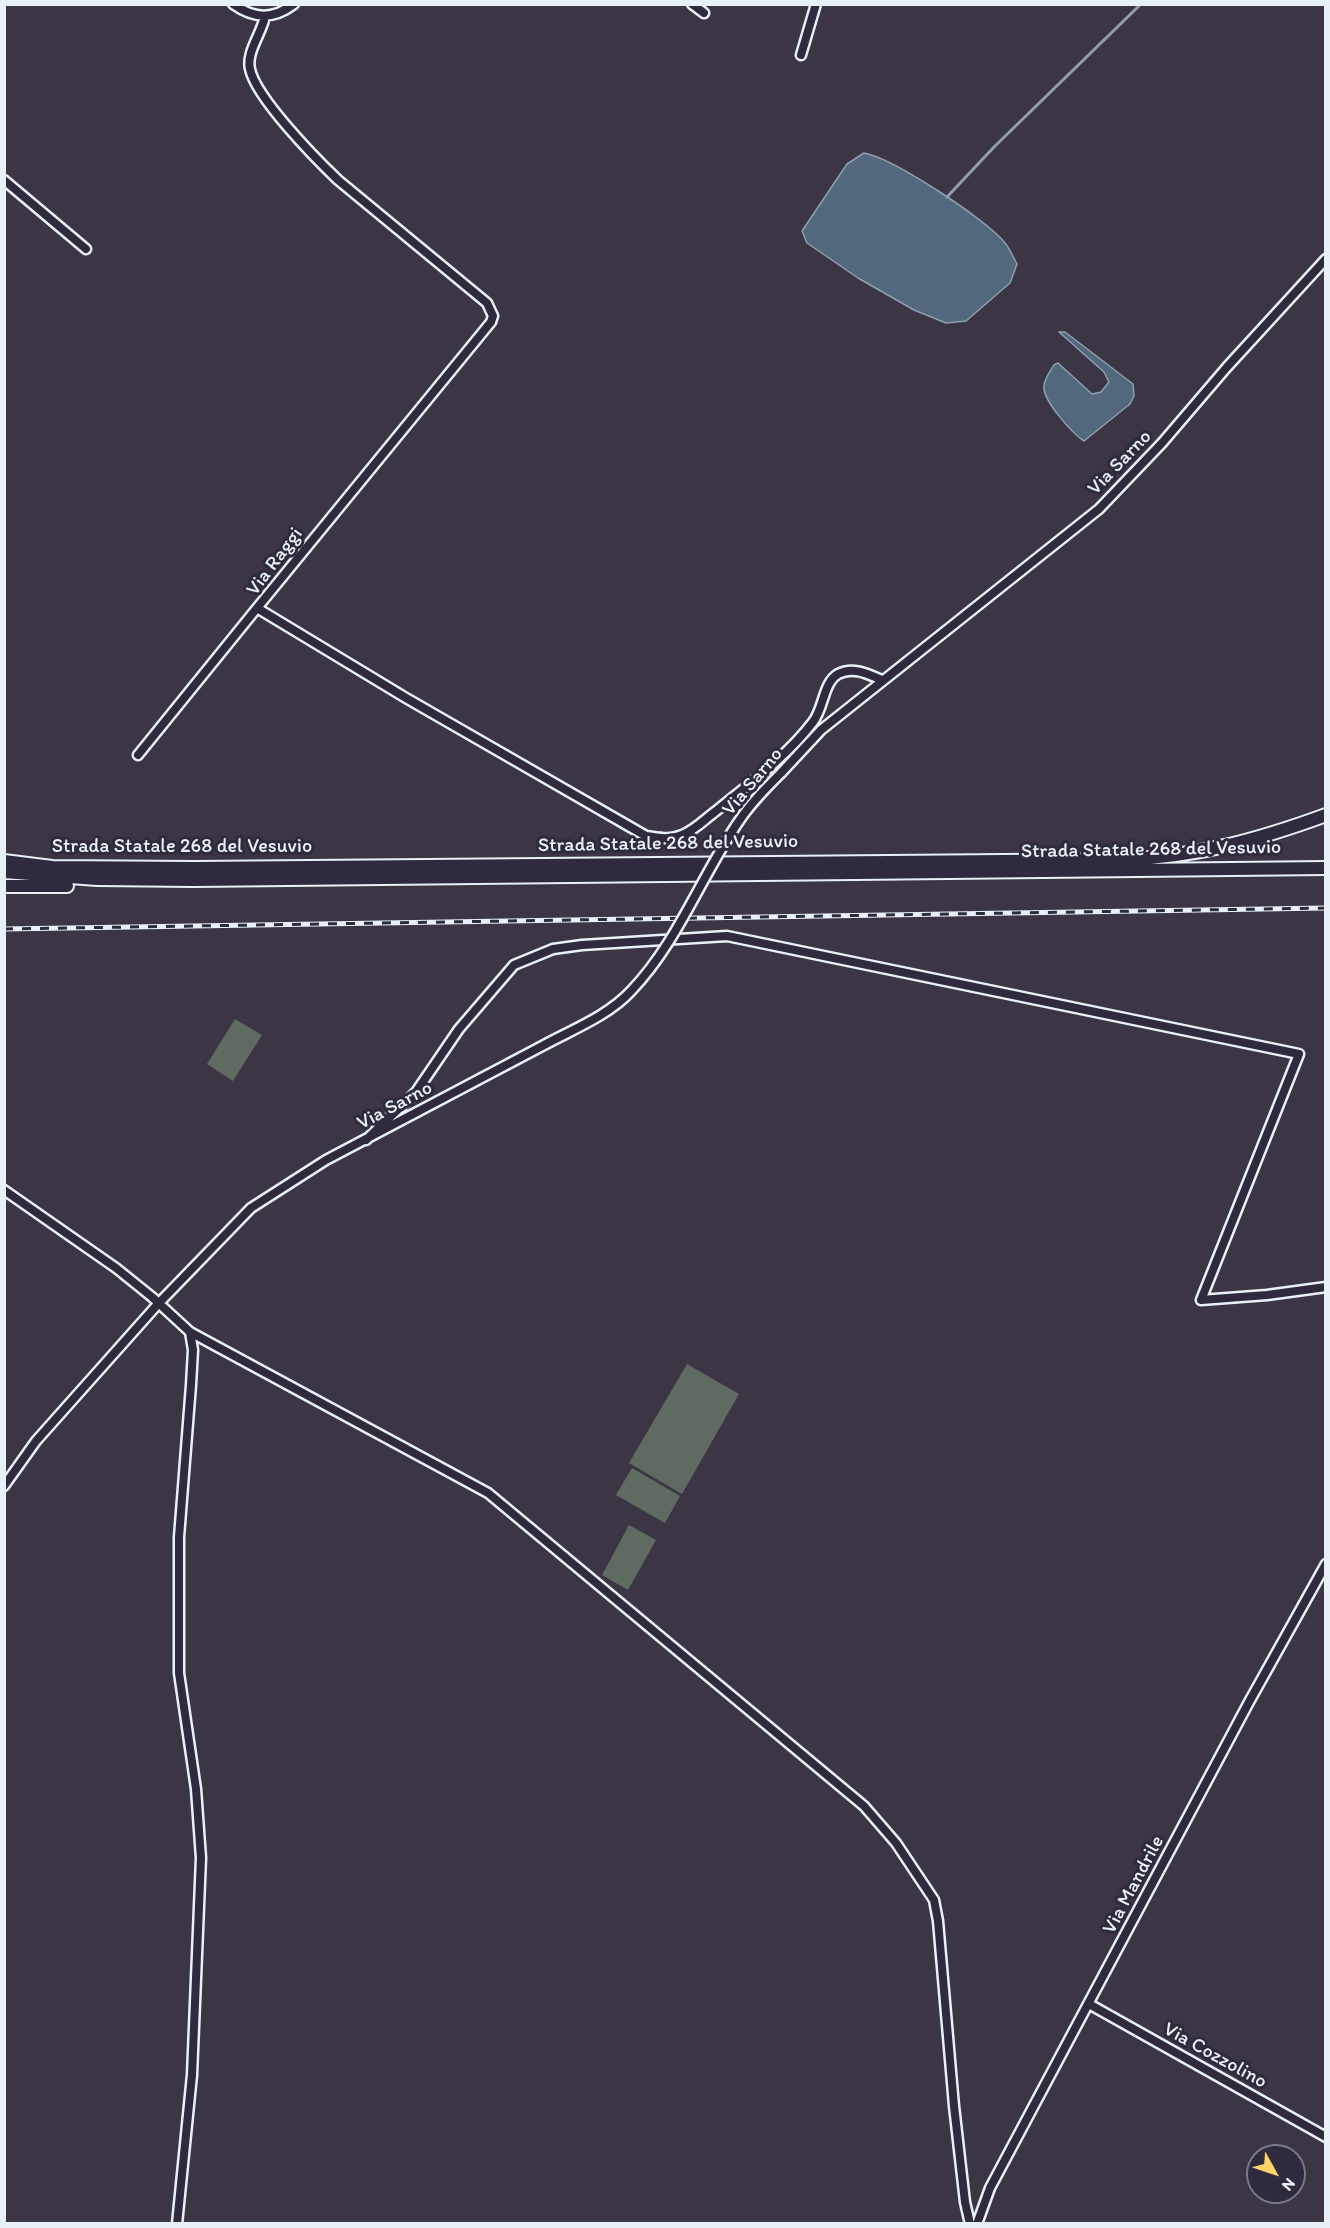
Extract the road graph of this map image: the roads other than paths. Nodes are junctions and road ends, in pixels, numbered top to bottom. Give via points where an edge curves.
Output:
1 (233, 4) edge
2 (294, 4) edge
3 (692, 4) edge
4 (816, 4) edge
5 (704, 13) dead end
6 (265, 16) junction
7 (801, 55) dead end
8 (4, 180) edge
9 (86, 249) dead end
10 (1326, 259) edge
11 (257, 608) junction
12 (882, 680) junction
13 (138, 755) dead end
14 (1326, 815) edge
15 (4, 861) edge
16 (1326, 868) edge
17 (4, 872) edge
18 (194, 880) junction
19 (4, 886) edge
20 (366, 1140) junction
21 (4, 1190) edge
22 (1326, 1287) edge
23 (158, 1304) junction
24 (190, 1332) junction
25 (4, 1486) edge
26 (1326, 1564) edge
27 (1089, 2004) junction
28 (1326, 2137) edge
29 (177, 2223) edge
30 (970, 2223) edge
31 (977, 2223) edge

1 - 6 street via 253,16
2 - 6 street
3 - 5 street
4 - 7 street
6 - 11 street, Via Raggi via 250,60 258,89 331,173 487,303 493,316
8 - 9 street
10 - 12 street, Via Sarno via 1099,509
11 - 12 street, Via Raggi via 646,837 681,836 759,777 814,721 830,682 837,675 848,670
11 - 13 street
12 - 20 street, Via Sarno, bridge via 821,730 753,802 653,966 630,993 592,1019
14 - 15 highway, Strada Statale 268 del Vesuvio via 1227,848 1129,860 194,868 52,867
16 - 18 highway, Strada Statale 268 del Vesuvio
17 - 18 highway, Strada Statale 268 del Vesuvio via 63,878
18 - 19 highway via 134,887
20 - 22 street via 416,1092 459,1029 514,965 562,947 727,936 1299,1054 1201,1300
20 - 23 street, Via Sarno via 326,1160 251,1208
21 - 23 street via 116,1268
23 - 24 street
23 - 25 street, Via Sarno via 36,1441
24 - 29 street via 193,1350 179,1537 179,1673 196,1790 201,1858 192,2075
24 - 30 street via 488,1493 881,1823 927,1886 938,1921 954,2106
26 - 27 street, Via Mandrile
27 - 28 street, Via Cozzolino
27 - 31 street, Via Mandrile via 990,2188

